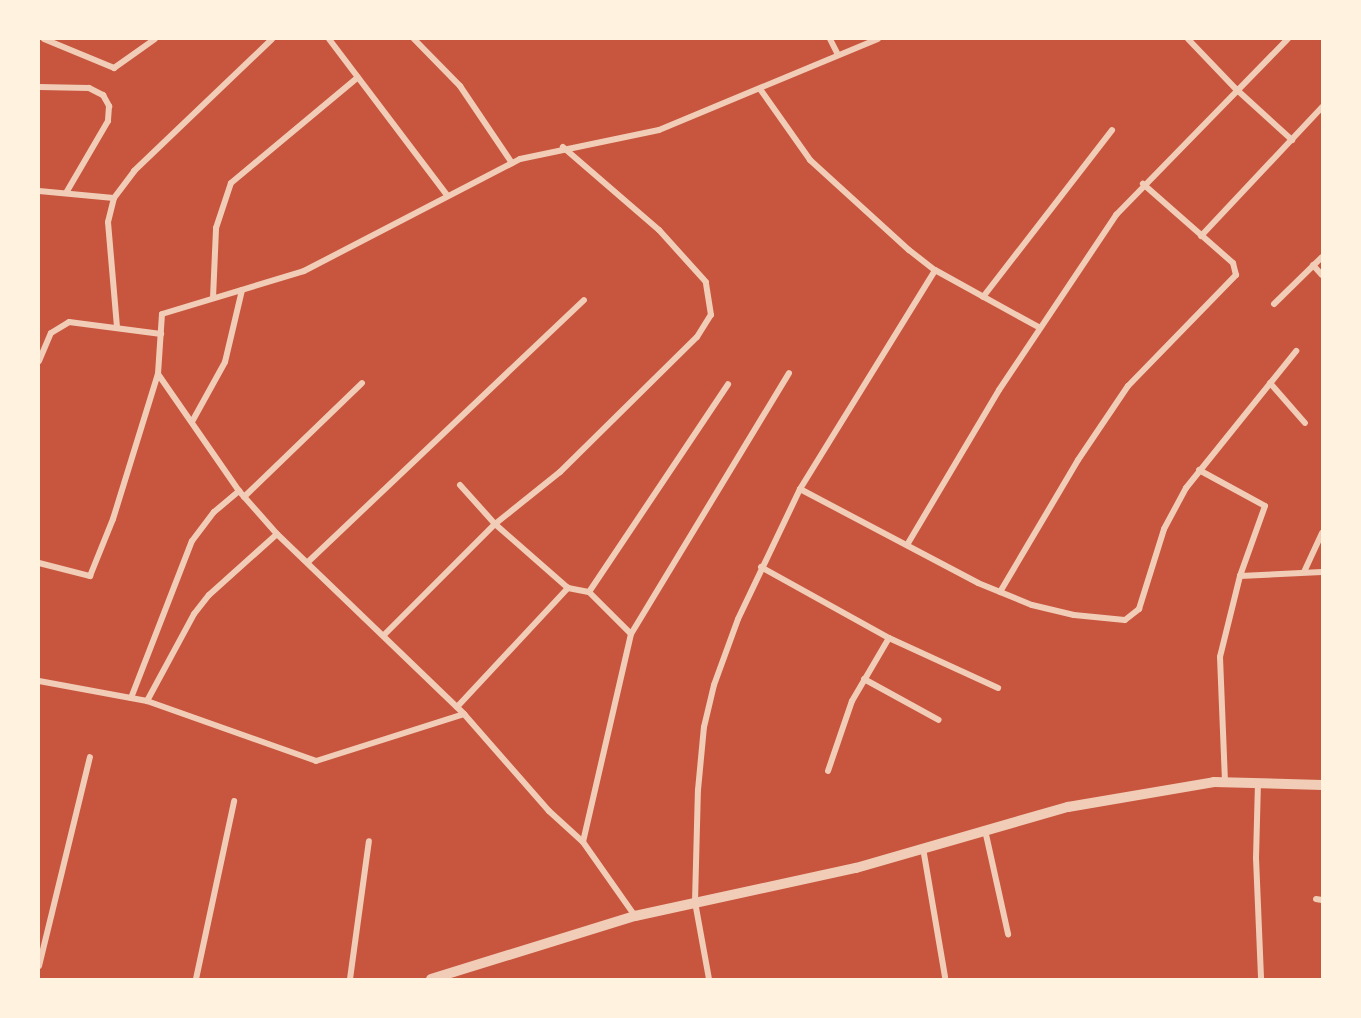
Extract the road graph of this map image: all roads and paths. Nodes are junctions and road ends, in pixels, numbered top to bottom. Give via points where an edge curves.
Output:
1 (44, 39) edge
2 (155, 39) edge
3 (272, 39) edge
4 (329, 39) edge
5 (414, 39) edge
6 (830, 39) edge
7 (878, 39) edge
8 (1188, 39) edge
9 (1288, 39) edge
10 (838, 56) junction
11 (358, 77) junction
12 (39, 87) edge
13 (760, 89) junction
14 (1236, 89) junction
15 (1322, 107) edge
16 (1112, 130) dead end
17 (1292, 140) junction
18 (563, 147) junction
19 (512, 163) junction
20 (1143, 184) junction
21 (39, 191) edge
22 (66, 193) junction
23 (447, 195) junction
24 (114, 198) junction
25 (1202, 236) junction
26 (1322, 257) edge
27 (1313, 265) junction
28 (935, 270) junction
29 (1322, 275) edge
30 (242, 290) junction
31 (983, 297) junction
32 (213, 298) junction
33 (584, 300) dead end
34 (1274, 304) dead end
35 (117, 327) junction
36 (1040, 328) junction
37 (161, 334) junction
38 (1296, 351) dead end
39 (39, 361) edge
40 (789, 373) dead end
41 (158, 374) junction
42 (362, 383) dead end
43 (1270, 383) junction
44 (728, 384) dead end
45 (193, 420) junction
46 (1305, 423) dead end
47 (1199, 470) junction
48 (460, 485) dead end
49 (800, 489) junction
50 (239, 491) junction
51 (244, 497) junction
52 (495, 524) junction
53 (1322, 533) edge
54 (277, 534) junction
55 (907, 545) junction
56 (309, 561) junction
57 (39, 563) edge
58 (761, 567) junction
59 (1304, 572) junction
60 (1322, 572) edge
61 (1240, 576) junction
62 (568, 588) junction
63 (589, 592) junction
64 (1000, 592) junction
65 (631, 634) junction
66 (384, 635) junction
67 (890, 638) junction
68 (864, 679) junction
69 (39, 681) edge
70 (998, 688) dead end
71 (132, 698) junction
72 (147, 701) junction
73 (457, 708) junction
74 (464, 714) junction
75 (939, 720) dead end
76 (90, 757) dead end
77 (828, 771) dead end
78 (1258, 780) junction
79 (1225, 782) junction
80 (1322, 785) edge
81 (234, 801) dead end
82 (985, 830) junction
83 (369, 841) dead end
84 (583, 842) junction
85 (923, 848) junction
86 (695, 902) junction
87 (635, 916) junction
88 (1008, 934) dead end
89 (39, 966) edge
90 (945, 977) dead end
91 (196, 979) edge
92 (350, 979) edge
93 (430, 979) edge
94 (710, 979) edge
95 (1261, 979) edge

1 - 2 street via 109,68 118,66
3 - 24 street via 134,171
4 - 11 street
5 - 19 street via 460,86
6 - 10 street
7 - 10 street
8 - 14 street
9 - 14 street
10 - 13 street
11 - 23 street
11 - 32 street via 231,183 216,228
12 - 22 street via 89,88 102,95 109,106 108,121
13 - 18 street via 659,130
13 - 28 street via 810,160
14 - 17 street
14 - 20 street
15 - 17 street
16 - 31 street
17 - 25 street
18 - 19 street
18 - 52 street via 659,230 706,282 711,315 697,337 560,472
19 - 23 street
20 - 25 street
20 - 36 street via 1116,215
21 - 22 street
22 - 24 street
23 - 30 street via 304,271
24 - 35 street via 108,222
25 - 64 street via 1233,263 1236,275 1128,386 1078,460
26 - 27 street
27 - 29 street
27 - 34 street
28 - 31 street
28 - 49 street
30 - 32 street
30 - 45 street via 229,351
31 - 36 street
32 - 37 street via 162,314
33 - 56 street
35 - 37 street
35 - 39 street via 63,324 46,340
36 - 55 street
37 - 41 street
38 - 43 street
40 - 65 street
41 - 45 street
41 - 57 street via 113,519 90,576
42 - 51 street
43 - 46 street
43 - 47 street
44 - 63 street
45 - 50 street
47 - 61 street via 1265,506
47 - 64 street via 1173,510 1139,609 1131,618 1074,615
48 - 52 street
49 - 55 street
49 - 58 street
50 - 51 street
50 - 71 street via 214,512 192,541
51 - 54 street
52 - 62 street
52 - 66 street
53 - 59 street
54 - 56 street
54 - 72 street via 209,595 194,614
55 - 64 street
56 - 66 street
58 - 67 street
58 - 86 street via 718,674 704,727
59 - 60 street
59 - 61 street
61 - 79 street via 1220,657
62 - 63 street
62 - 73 street
63 - 65 street
65 - 84 street
66 - 73 street
67 - 68 street
67 - 70 street
68 - 75 street
68 - 77 street
69 - 71 street
71 - 72 street
72 - 74 street via 316,761
73 - 74 street
74 - 84 street via 549,811
76 - 89 street
78 - 79 street
78 - 80 street
78 - 95 street via 1256,858
79 - 82 street via 1163,788 1068,807
81 - 91 street
82 - 85 street
82 - 88 street
83 - 92 street
84 - 87 street
85 - 86 street via 856,868
85 - 90 street
86 - 87 street
86 - 94 street
87 - 93 street

